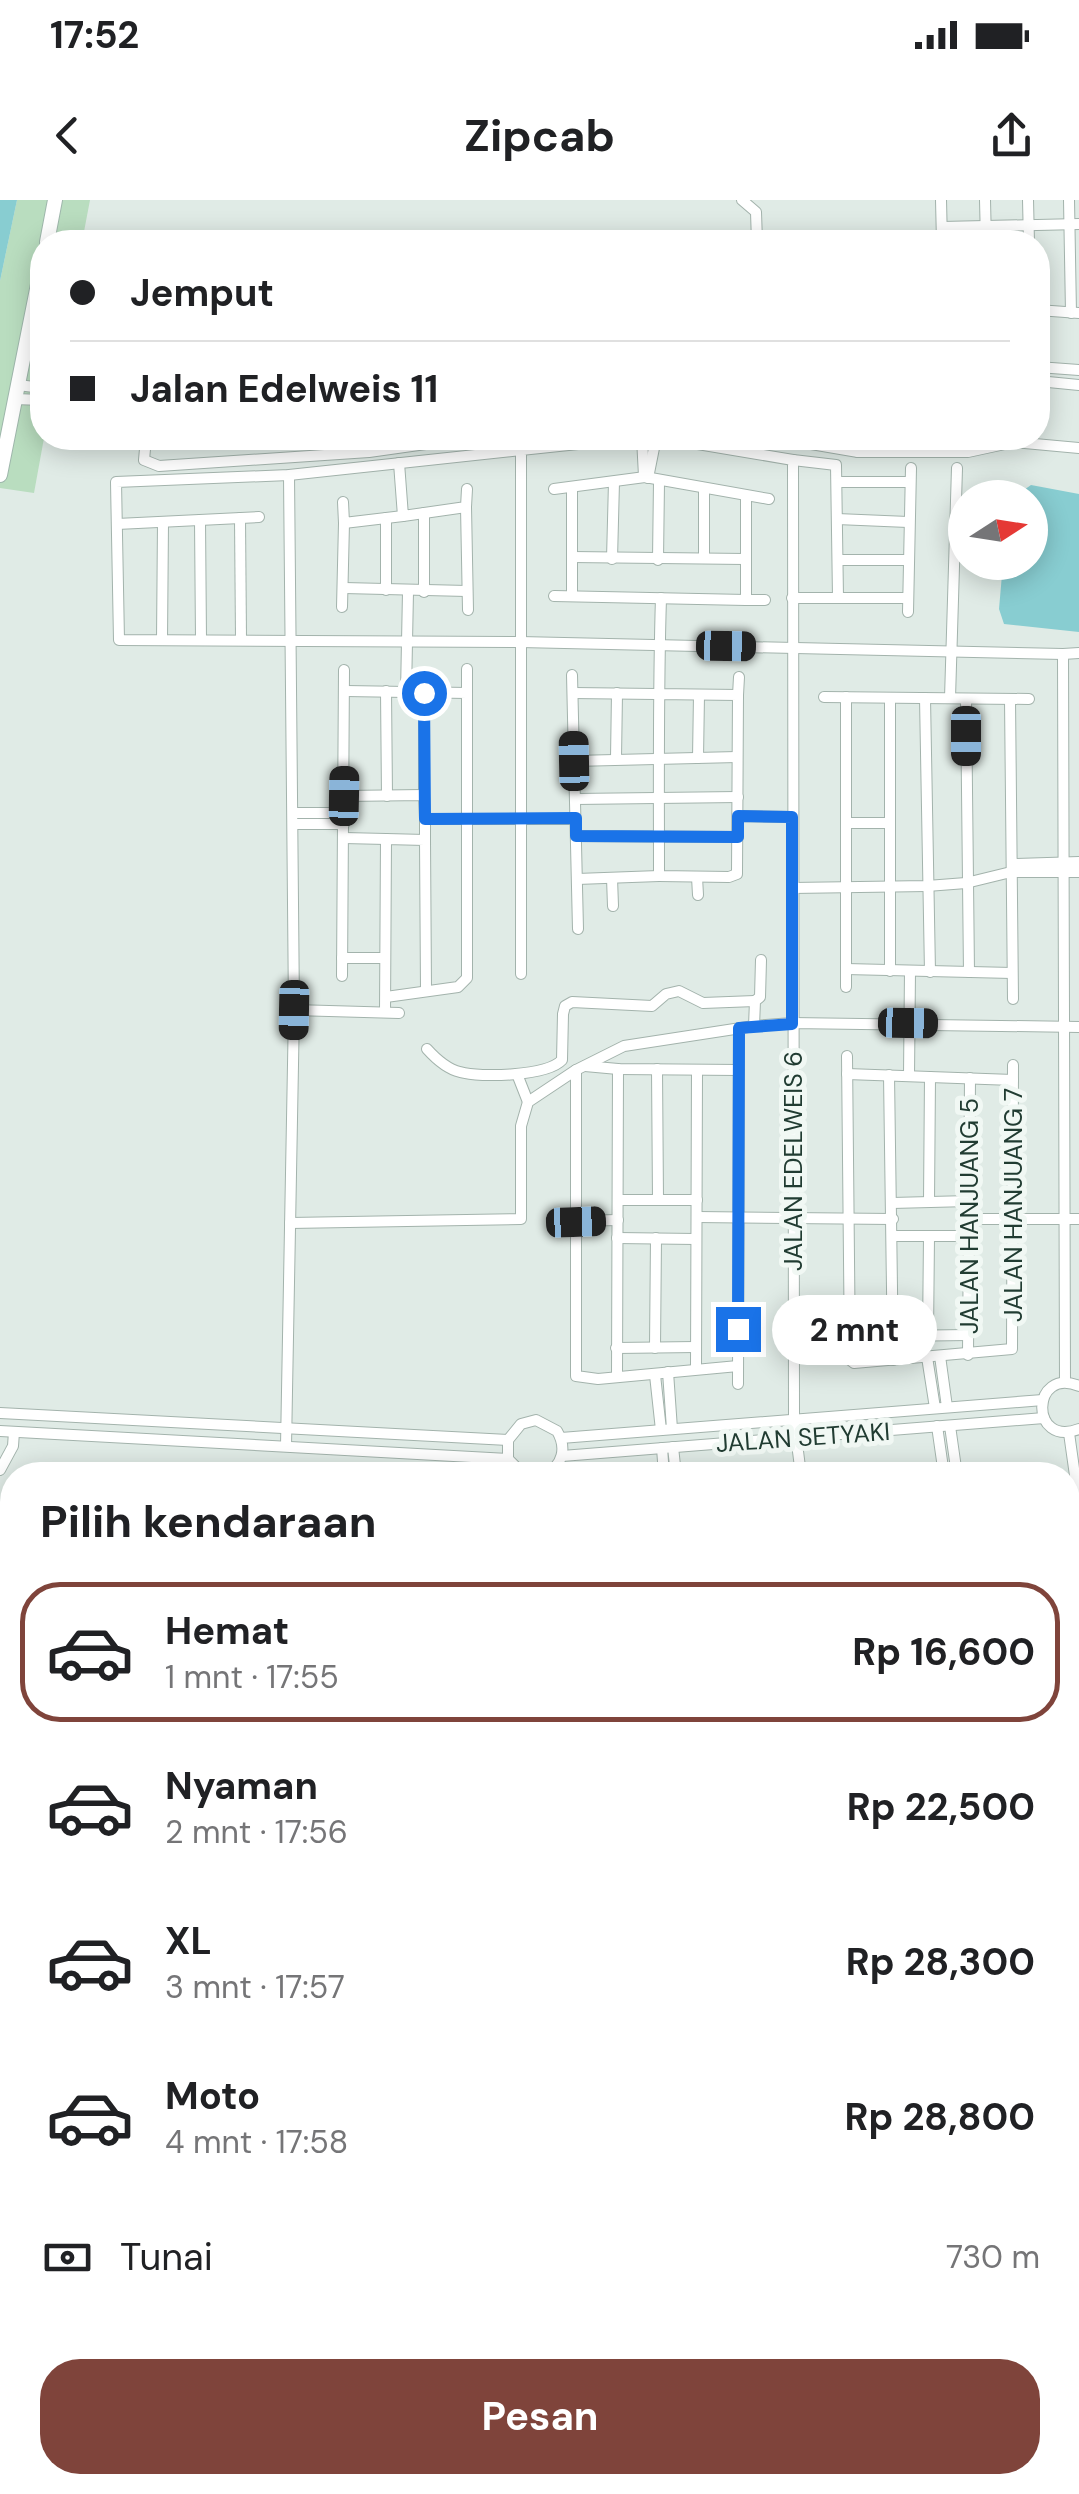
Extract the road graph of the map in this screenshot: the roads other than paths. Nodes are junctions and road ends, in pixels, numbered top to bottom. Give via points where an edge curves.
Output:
1 (56, 200) edge
2 (742, 200) edge
3 (941, 200) edge
4 (985, 200) edge
5 (1028, 200) edge
6 (1070, 200) edge
7 (1029, 224) junction
8 (1074, 224) edge
9 (986, 225) junction
10 (942, 227) joint
11 (50, 230) edge
12 (757, 230) edge
13 (986, 230) edge
14 (1029, 230) edge
15 (1050, 311) edge
16 (1075, 313) edge
17 (30, 325) edge
18 (1050, 368) edge
19 (1079, 370) edge
20 (1050, 382) edge
21 (1079, 385) edge
22 (30, 390) edge
23 (17, 392) junction
24 (30, 396) edge
25 (1050, 445) edge
26 (1079, 448) edge
27 (145, 450) edge
28 (383, 450) edge
29 (520, 450) joint
30 (642, 450) edge
31 (656, 450) edge
32 (732, 450) edge
33 (846, 450) edge
34 (977, 450) edge
35 (858, 452) joint
36 (793, 460) junction
37 (399, 463) junction
38 (911, 468) dead end
39 (956, 468) dead end
40 (0, 474) edge
41 (289, 475) junction
42 (650, 479) junction
43 (614, 482) junction
44 (837, 482) junction
45 (910, 482) junction
46 (572, 487) junction
47 (704, 488) junction
48 (467, 489) dead end
49 (554, 489) dead end
50 (746, 496) junction
51 (769, 500) dead end
52 (343, 502) dead end
53 (466, 507) junction
54 (424, 513) junction
55 (402, 516) junction
56 (259, 517) dead end
57 (240, 518) junction
58 (386, 518) junction
59 (200, 520) junction
60 (837, 520) junction
61 (162, 522) junction
62 (908, 522) junction
63 (117, 524) junction
64 (344, 524) junction
65 (572, 557) junction
66 (704, 558) junction
67 (612, 559) junction
68 (745, 559) junction
69 (658, 560) junction
70 (838, 560) junction
71 (908, 560) junction
72 (344, 588) junction
73 (386, 590) junction
74 (468, 591) junction
75 (408, 592) junction
76 (424, 592) junction
77 (554, 596) dead end
78 (572, 596) junction
79 (838, 597) junction
80 (661, 598) junction
81 (792, 598) junction
82 (908, 598) junction
83 (746, 600) junction
84 (765, 600) dead end
85 (342, 607) dead end
86 (468, 610) dead end
87 (908, 612) dead end
88 (241, 639) junction
89 (290, 639) junction
90 (162, 640) junction
91 (201, 640) junction
92 (406, 642) junction
93 (520, 642) junction
94 (660, 644) junction
95 (793, 647) junction
96 (950, 650) junction
97 (1079, 653) edge
98 (1063, 654) junction
99 (468, 669) dead end
100 (344, 670) dead end
101 (572, 675) dead end
102 (738, 677) dead end
103 (346, 691) junction
104 (386, 692) junction
105 (406, 692) junction
106 (467, 692) junction
107 (424, 693) junction
108 (573, 693) junction
109 (617, 693) junction
110 (659, 694) junction
111 (698, 695) junction
112 (738, 695) junction
113 (824, 697) dead end
114 (846, 698) junction
115 (890, 698) junction
116 (925, 698) junction
117 (950, 698) junction
118 (966, 699) junction
119 (1010, 699) junction
120 (1029, 699) dead end
121 (737, 757) junction
122 (616, 758) junction
123 (698, 758) junction
124 (659, 759) junction
125 (574, 761) junction
126 (344, 796) junction
127 (387, 796) junction
128 (424, 796) junction
129 (738, 797) junction
130 (660, 798) junction
131 (575, 799) junction
132 (738, 816) junction
133 (792, 817) junction
134 (344, 818) junction
135 (576, 818) junction
136 (293, 819) junction
137 (425, 819) junction
138 (468, 819) junction
139 (522, 819) junction
140 (846, 823) junction
141 (888, 823) junction
142 (576, 836) junction
143 (659, 836) junction
144 (738, 837) junction
145 (344, 838) junction
146 (386, 840) junction
147 (425, 840) junction
148 (1079, 862) edge
149 (1064, 867) junction
150 (1011, 868) junction
151 (1079, 872) edge
152 (659, 876) junction
153 (612, 878) junction
154 (697, 878) junction
155 (577, 879) junction
156 (966, 883) junction
157 (889, 886) junction
158 (927, 886) junction
159 (792, 888) junction
160 (846, 888) junction
161 (698, 895) dead end
162 (613, 906) dead end
163 (578, 929) dead end
164 (342, 958) junction
165 (385, 958) junction
166 (761, 960) dead end
167 (846, 969) junction
168 (890, 972) junction
169 (910, 972) junction
170 (930, 972) junction
171 (968, 972) junction
172 (1012, 973) junction
173 (521, 974) dead end
174 (342, 976) dead end
175 (846, 987) dead end
176 (426, 991) junction
177 (386, 997) junction
178 (1013, 999) dead end
179 (754, 1001) junction
180 (294, 1010) junction
181 (386, 1012) junction
182 (399, 1012) dead end
183 (908, 1023) junction
184 (792, 1024) junction
185 (754, 1026) junction
186 (1062, 1026) junction
187 (1079, 1027) edge
188 (739, 1028) junction
189 (427, 1049) dead end
190 (847, 1056) dead end
191 (558, 1065) junction
192 (1013, 1066) dead end
193 (618, 1069) junction
194 (575, 1070) junction
195 (657, 1070) junction
196 (697, 1070) junction
197 (739, 1070) junction
198 (518, 1074) junction
199 (848, 1074) junction
200 (890, 1075) junction
201 (909, 1076) junction
202 (930, 1076) junction
203 (970, 1078) junction
204 (1013, 1080) junction
205 (528, 1102) junction
206 (618, 1200) junction
207 (658, 1200) junction
208 (697, 1200) junction
209 (969, 1200) junction
210 (929, 1201) junction
211 (892, 1203) junction
212 (697, 1217) junction
213 (738, 1218) junction
214 (969, 1219) junction
215 (1013, 1219) junction
216 (1064, 1219) junction
217 (1079, 1219) edge
218 (618, 1220) junction
219 (793, 1220) junction
220 (847, 1220) junction
221 (893, 1220) junction
222 (290, 1222) junction
223 (576, 1222) junction
224 (892, 1236) junction
225 (968, 1236) junction
226 (929, 1237) junction
227 (618, 1238) junction
228 (656, 1238) junction
229 (696, 1239) junction
230 (928, 1335) junction
231 (968, 1335) junction
232 (892, 1336) junction
233 (696, 1347) junction
234 (616, 1348) junction
235 (655, 1348) junction
236 (968, 1354) junction
237 (940, 1356) junction
238 (927, 1357) junction
239 (893, 1360) junction
240 (738, 1366) junction
241 (696, 1368) junction
242 (668, 1372) junction
243 (655, 1374) junction
244 (616, 1378) junction
245 (1065, 1382) junction
246 (738, 1384) dead end
247 (1079, 1386) edge
248 (1042, 1400) junction
249 (941, 1408) junction
250 (0, 1413) edge
251 (1044, 1418) junction
252 (794, 1420) junction
253 (937, 1426) junction
254 (950, 1426) junction
255 (286, 1428) junction
256 (666, 1430) junction
257 (0, 1431) edge
258 (1074, 1431) edge
259 (14, 1432) junction
260 (561, 1438) junction
261 (796, 1438) junction
262 (508, 1440) junction
263 (286, 1446) junction
264 (668, 1448) junction
265 (562, 1456) junction
266 (508, 1458) junction
267 (4, 1462) edge
268 (512, 1462) edge
269 (559, 1462) edge
270 (666, 1462) edge
271 (672, 1462) edge
272 (799, 1462) edge
273 (942, 1462) edge
274 (956, 1462) edge
275 (1076, 1462) edge

1 - 11 main road
2 - 12 street via 756,212
3 - 10 street
4 - 9 street
5 - 7 street
6 - 8 street
7 - 8 street
7 - 9 street
7 - 14 street
8 - 16 street
9 - 10 street
9 - 13 street
15 - 16 street
17 - 23 main road
18 - 19 street
20 - 21 street
22 - 23 street
23 - 24 street
23 - 40 main road
25 - 26 street
27 - 28 street via 144,460 159,466
29 - 37 street
29 - 93 street
30 - 42 street
31 - 42 street
32 - 36 street
33 - 35 street
34 - 35 street
36 - 44 street via 833,463
36 - 81 street, JALAN EDELWEIS 6
37 - 41 street
37 - 55 street
38 - 45 street
39 - 96 street
41 - 63 street via 116,482
41 - 89 street
42 - 43 street
42 - 47 street
42 - 69 street
43 - 46 street
43 - 67 street
44 - 45 street
44 - 60 street
45 - 62 street
46 - 49 street
46 - 65 street
47 - 50 street
47 - 66 street
48 - 53 street
50 - 51 street
50 - 68 street
52 - 64 street
53 - 54 street
53 - 74 street
54 - 55 street
54 - 76 street
55 - 58 street
56 - 57 street
57 - 59 street
57 - 88 street
58 - 64 street
58 - 73 street
59 - 61 street
59 - 91 street
60 - 62 street
60 - 70 street
61 - 63 street
61 - 90 street
62 - 71 street
63 - 90 street via 118,640
64 - 72 street
65 - 67 street
65 - 78 street
66 - 68 street
66 - 69 street
67 - 69 street
68 - 83 street
70 - 71 street
70 - 79 street
71 - 82 street
72 - 73 street
72 - 85 street
73 - 75 street
74 - 76 street
74 - 86 street
75 - 76 street
75 - 92 street
77 - 78 street
78 - 80 street
79 - 81 street
79 - 82 street
80 - 83 street
80 - 94 street
81 - 95 street, JALAN EDELWEIS 6
82 - 87 street
83 - 84 street
88 - 89 street
88 - 91 street
89 - 92 street
89 - 136 street
90 - 91 street
92 - 93 street
92 - 105 street
93 - 94 street
93 - 139 street
94 - 95 street
94 - 110 street
95 - 96 street
95 - 133 street, JALAN EDELWEIS 6
96 - 98 street
96 - 117 street
97 - 98 street
98 - 149 street
99 - 106 street
100 - 103 street
101 - 108 street
102 - 112 street
103 - 104 street
103 - 126 street
104 - 105 street
104 - 127 street
105 - 107 street
106 - 107 street
106 - 138 street
107 - 128 street
108 - 109 street
108 - 125 street
109 - 110 street
109 - 122 street
110 - 111 street
110 - 124 street
111 - 112 street
111 - 123 street
112 - 121 street
113 - 114 street
114 - 115 street
114 - 140 street
115 - 116 street
115 - 141 street
116 - 117 street
116 - 158 street
117 - 118 street
118 - 119 street
118 - 156 street
119 - 120 street
119 - 150 street
121 - 123 street
121 - 129 street
122 - 124 street
122 - 125 street
123 - 124 street
124 - 130 street
125 - 131 street
126 - 127 street
126 - 134 street
127 - 128 street
128 - 137 street
129 - 130 street
129 - 132 street
130 - 131 street
130 - 143 street
131 - 135 street
132 - 133 street
132 - 144 street
133 - 159 street, JALAN EDELWEIS 6
134 - 136 street
134 - 145 street
135 - 139 street
135 - 142 street
136 - 180 street
137 - 138 street
137 - 147 street
138 - 139 street
138 - 176 street via 468,978 463,986
139 - 173 street
140 - 141 street
140 - 160 street
141 - 157 street
142 - 143 street
142 - 155 street
143 - 144 street
143 - 152 street
144 - 154 street via 737,874
145 - 146 street
145 - 164 street
146 - 147 street
146 - 165 street
147 - 176 street
148 - 149 street
149 - 150 street
149 - 151 street
149 - 186 street
150 - 156 street
150 - 172 street
152 - 153 street
152 - 154 street
153 - 155 street
153 - 162 street
154 - 161 street
155 - 163 street
156 - 158 street
156 - 171 street
157 - 158 street
157 - 160 street
157 - 168 street
158 - 170 street
159 - 160 street
159 - 184 street, JALAN EDELWEIS 6
160 - 167 street
164 - 165 street
164 - 174 street
165 - 177 street
166 - 179 street via 760,997
167 - 168 street
167 - 175 street
168 - 169 street
169 - 170 street
169 - 183 street
170 - 171 street
171 - 172 street
172 - 178 street
176 - 177 street
177 - 181 street
179 - 185 street
179 - 191 street via 702,1002 679,991 652,1006 572,1002 563,1014
180 - 181 street
180 - 222 street
181 - 182 street
183 - 184 street
183 - 186 street
183 - 201 street
184 - 185 street
184 - 219 street, JALAN EDELWEIS 6
185 - 188 street
186 - 187 street
186 - 216 street
188 - 194 street via 624,1046
188 - 197 street
189 - 198 street via 459,1072
190 - 199 street
191 - 194 street
191 - 198 street
192 - 204 street, JALAN HANJUANG 7
193 - 194 street
193 - 195 street
193 - 206 street
194 - 205 street
194 - 223 street
195 - 196 street
195 - 207 street
196 - 197 street
196 - 208 street
197 - 213 street
198 - 205 street
199 - 200 street
199 - 220 street
200 - 201 street
200 - 211 street
201 - 202 street
202 - 203 street
202 - 210 street
203 - 204 street
203 - 209 street, JALAN HANJUANG 5
204 - 215 street, JALAN HANJUANG 7
205 - 222 street via 521,1220
206 - 207 street
206 - 218 street
207 - 208 street
208 - 212 street
209 - 210 street
209 - 214 street, JALAN HANJUANG 5
210 - 211 street
211 - 221 street
212 - 213 street
212 - 229 street
213 - 219 street
213 - 240 street
214 - 215 street
214 - 225 street, JALAN HANJUANG 5
215 - 216 street
215 - 236 street, JALAN HANJUANG 7 via 1014,1345 1010,1351
216 - 217 street
216 - 245 street
218 - 223 street
218 - 227 street
219 - 220 street
219 - 252 street, JALAN EDELWEIS 6
220 - 221 street
220 - 239 street via 850,1360
221 - 224 street
222 - 255 street
223 - 244 street via 574,1370 584,1380
224 - 226 street
224 - 232 street
225 - 226 street
225 - 231 street, JALAN HANJUANG 5
226 - 230 street
227 - 228 street
227 - 234 street
228 - 229 street
228 - 235 street
229 - 233 street
230 - 231 street
230 - 232 street
231 - 236 street, JALAN HANJUANG 5
232 - 239 street
233 - 235 street
233 - 241 street
234 - 235 street
234 - 244 street
236 - 237 street
237 - 238 street
237 - 249 street
238 - 239 street
238 - 249 street
240 - 241 street
240 - 246 street
241 - 242 street
242 - 243 street
242 - 256 street
243 - 244 street
243 - 256 street
245 - 247 street
245 - 248 street
248 - 249 street
248 - 251 street
249 - 252 street
250 - 255 street
251 - 254 street, JALAN SETYAKI
251 - 258 street via 1052,1428
252 - 256 street
252 - 261 street, JALAN EDELWEIS 6
253 - 254 street, JALAN SETYAKI
253 - 261 street, JALAN SETYAKI
253 - 273 street
254 - 274 street
255 - 262 street
255 - 263 street
256 - 260 street
257 - 259 street
258 - 275 street
259 - 263 street
259 - 267 street
260 - 262 street via 536,1420 521,1424
260 - 265 street
261 - 264 street, JALAN SETYAKI
261 - 272 street, JALAN EDELWEIS 6
262 - 266 street
263 - 266 street
264 - 265 street, JALAN SETYAKI
264 - 270 street
264 - 271 street
265 - 269 street
266 - 268 street

